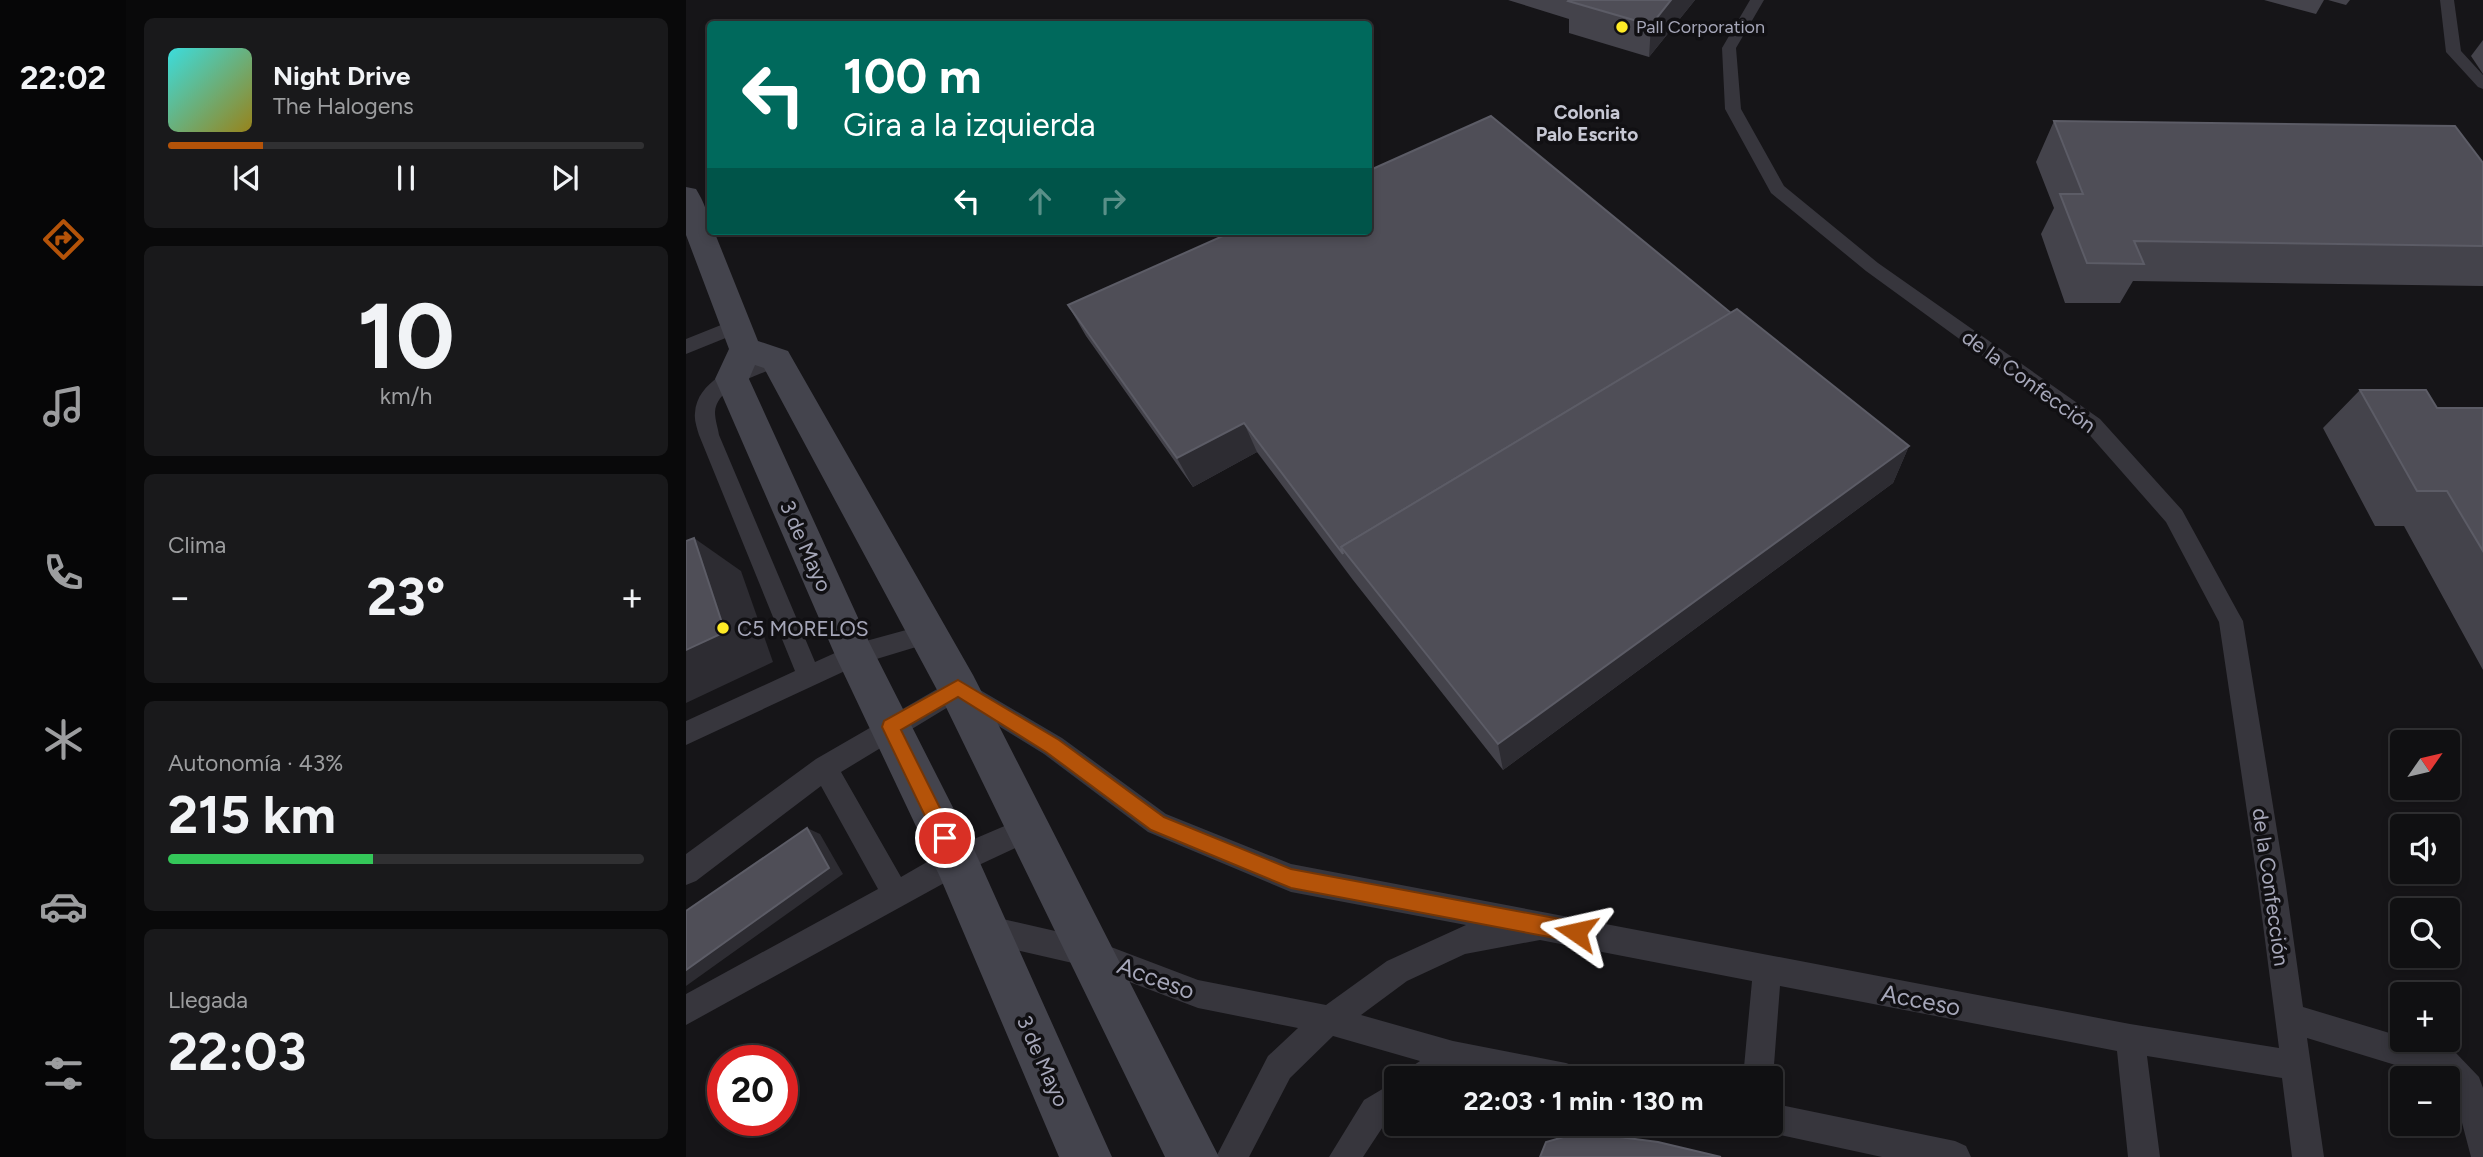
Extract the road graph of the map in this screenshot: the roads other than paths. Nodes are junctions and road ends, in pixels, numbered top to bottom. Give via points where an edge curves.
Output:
1 (1756, 0) edge
2 (2447, 0) edge
3 (2483, 84) edge
4 (686, 197) edge
5 (686, 347) edge
6 (747, 354) junction
7 (928, 634) junction
8 (855, 655) junction
9 (808, 675) junction
10 (958, 688) junction
11 (891, 727) junction
12 (686, 733) edge
13 (825, 768) junction
14 (1028, 829) junction
15 (956, 861) junction
16 (686, 871) edge
17 (895, 894) junction
18 (1549, 927) junction
19 (985, 929) junction
20 (1090, 953) junction
21 (1767, 971) junction
22 (686, 1010) edge
23 (2289, 1018) junction
24 (1329, 1020) junction
25 (2130, 1039) junction
26 (1453, 1056) junction
27 (2295, 1065) junction
28 (1439, 1066) edge
29 (1504, 1066) edge
30 (1759, 1066) edge
31 (1384, 1105) edge
32 (1783, 1121) edge
33 (2483, 1148) edge
34 (1086, 1157) edge
35 (1193, 1157) edge
36 (1232, 1157) edge
37 (1345, 1157) edge
38 (1955, 1157) edge
39 (2144, 1157) edge
40 (2308, 1157) edge

1 - 23 lane, de la Confección via 1729,48 1733,109 1777,189 1872,267 2093,425 2174,516 2231,621
2 - 3 lane via 2454,52
4 - 6 main road, 3 de Mayo
5 - 6 lane
6 - 7 main road
6 - 8 main road, 3 de Mayo
6 - 9 lane via 713,393 705,410 709,435
7 - 8 lane
7 - 10 main road
8 - 9 lane
8 - 11 main road, 3 de Mayo
9 - 12 lane
10 - 11 lane
10 - 14 main road
10 - 18 lane, Acceso via 1052,746 1157,823 1291,878
11 - 13 lane
11 - 15 main road, 3 de Mayo
13 - 16 lane
13 - 17 lane
14 - 15 lane
14 - 20 main road
15 - 17 lane
15 - 19 main road, 3 de Mayo
17 - 22 lane
18 - 21 lane, Acceso
18 - 24 lane, Acceso via 1463,940 1397,971
19 - 20 lane, Acceso
19 - 34 main road, 3 de Mayo
20 - 24 lane, Acceso via 1198,994
20 - 35 main road
21 - 25 lane, Acceso
21 - 30 lane
23 - 27 lane, de la Confección
23 - 33 lane via 2445,1063 2468,1088
24 - 26 lane, Acceso
24 - 36 lane, Acceso via 1279,1067
25 - 27 lane, Acceso
25 - 39 lane
26 - 28 lane
26 - 29 lane, Acceso
27 - 40 lane, de la Confección
31 - 37 lane
32 - 38 lane

